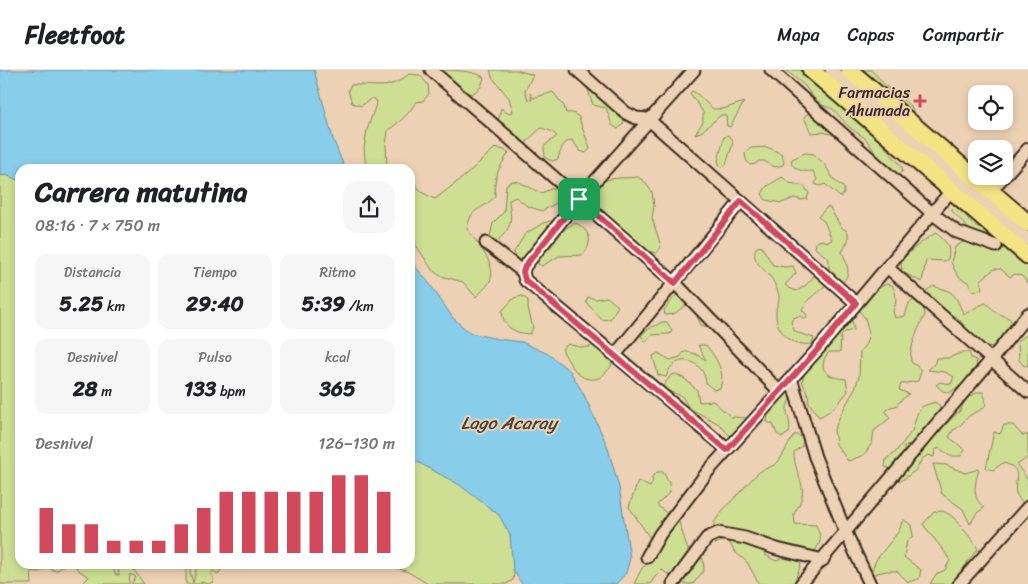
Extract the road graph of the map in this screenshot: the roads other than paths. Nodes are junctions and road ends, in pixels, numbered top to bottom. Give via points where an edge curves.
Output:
1 (431, 70) edge
2 (577, 70) edge
3 (694, 70) edge
4 (771, 70) edge
5 (811, 70) edge
6 (831, 70) edge
7 (849, 70) edge
8 (648, 119) junction
9 (1028, 149) edge
10 (951, 191) junction
11 (990, 192) junction
12 (579, 199) junction
13 (741, 201) junction
14 (933, 214) junction
15 (1028, 223) edge
16 (1028, 239) edge
17 (486, 243) dead end
18 (996, 246) dead end
19 (1028, 256) edge
20 (887, 267) junction
21 (523, 272) junction
22 (675, 283) junction
23 (856, 303) junction
24 (1028, 314) edge
25 (614, 355) junction
26 (992, 360) junction
27 (791, 378) junction
28 (779, 392) junction
29 (1028, 392) edge
30 (727, 450) junction
31 (1028, 507) edge
32 (846, 533) junction
33 (647, 557) dead end
34 (823, 560) junction
35 (673, 584) edge
36 (801, 584) edge
37 (870, 584) edge
38 (958, 584) edge

1 - 12 street
2 - 8 street via 626,113
3 - 8 street
4 - 14 street
5 - 10 highway
6 - 16 street
7 - 11 highway
8 - 12 street
8 - 13 street
9 - 11 street
10 - 14 street
10 - 19 highway
11 - 15 highway
12 - 21 street
12 - 22 street
13 - 22 street
13 - 23 street
14 - 18 street via 957,232
14 - 20 street
17 - 21 street
20 - 23 street
20 - 26 street
21 - 25 street via 525,280
22 - 25 street
22 - 28 street
23 - 27 street
24 - 26 street
25 - 30 street
26 - 29 street
26 - 32 street
27 - 28 street
27 - 32 street via 815,457
28 - 30 street
30 - 33 street via 670,520
31 - 38 street
32 - 34 street
32 - 37 street
34 - 35 street via 718,533 707,538
34 - 36 street

